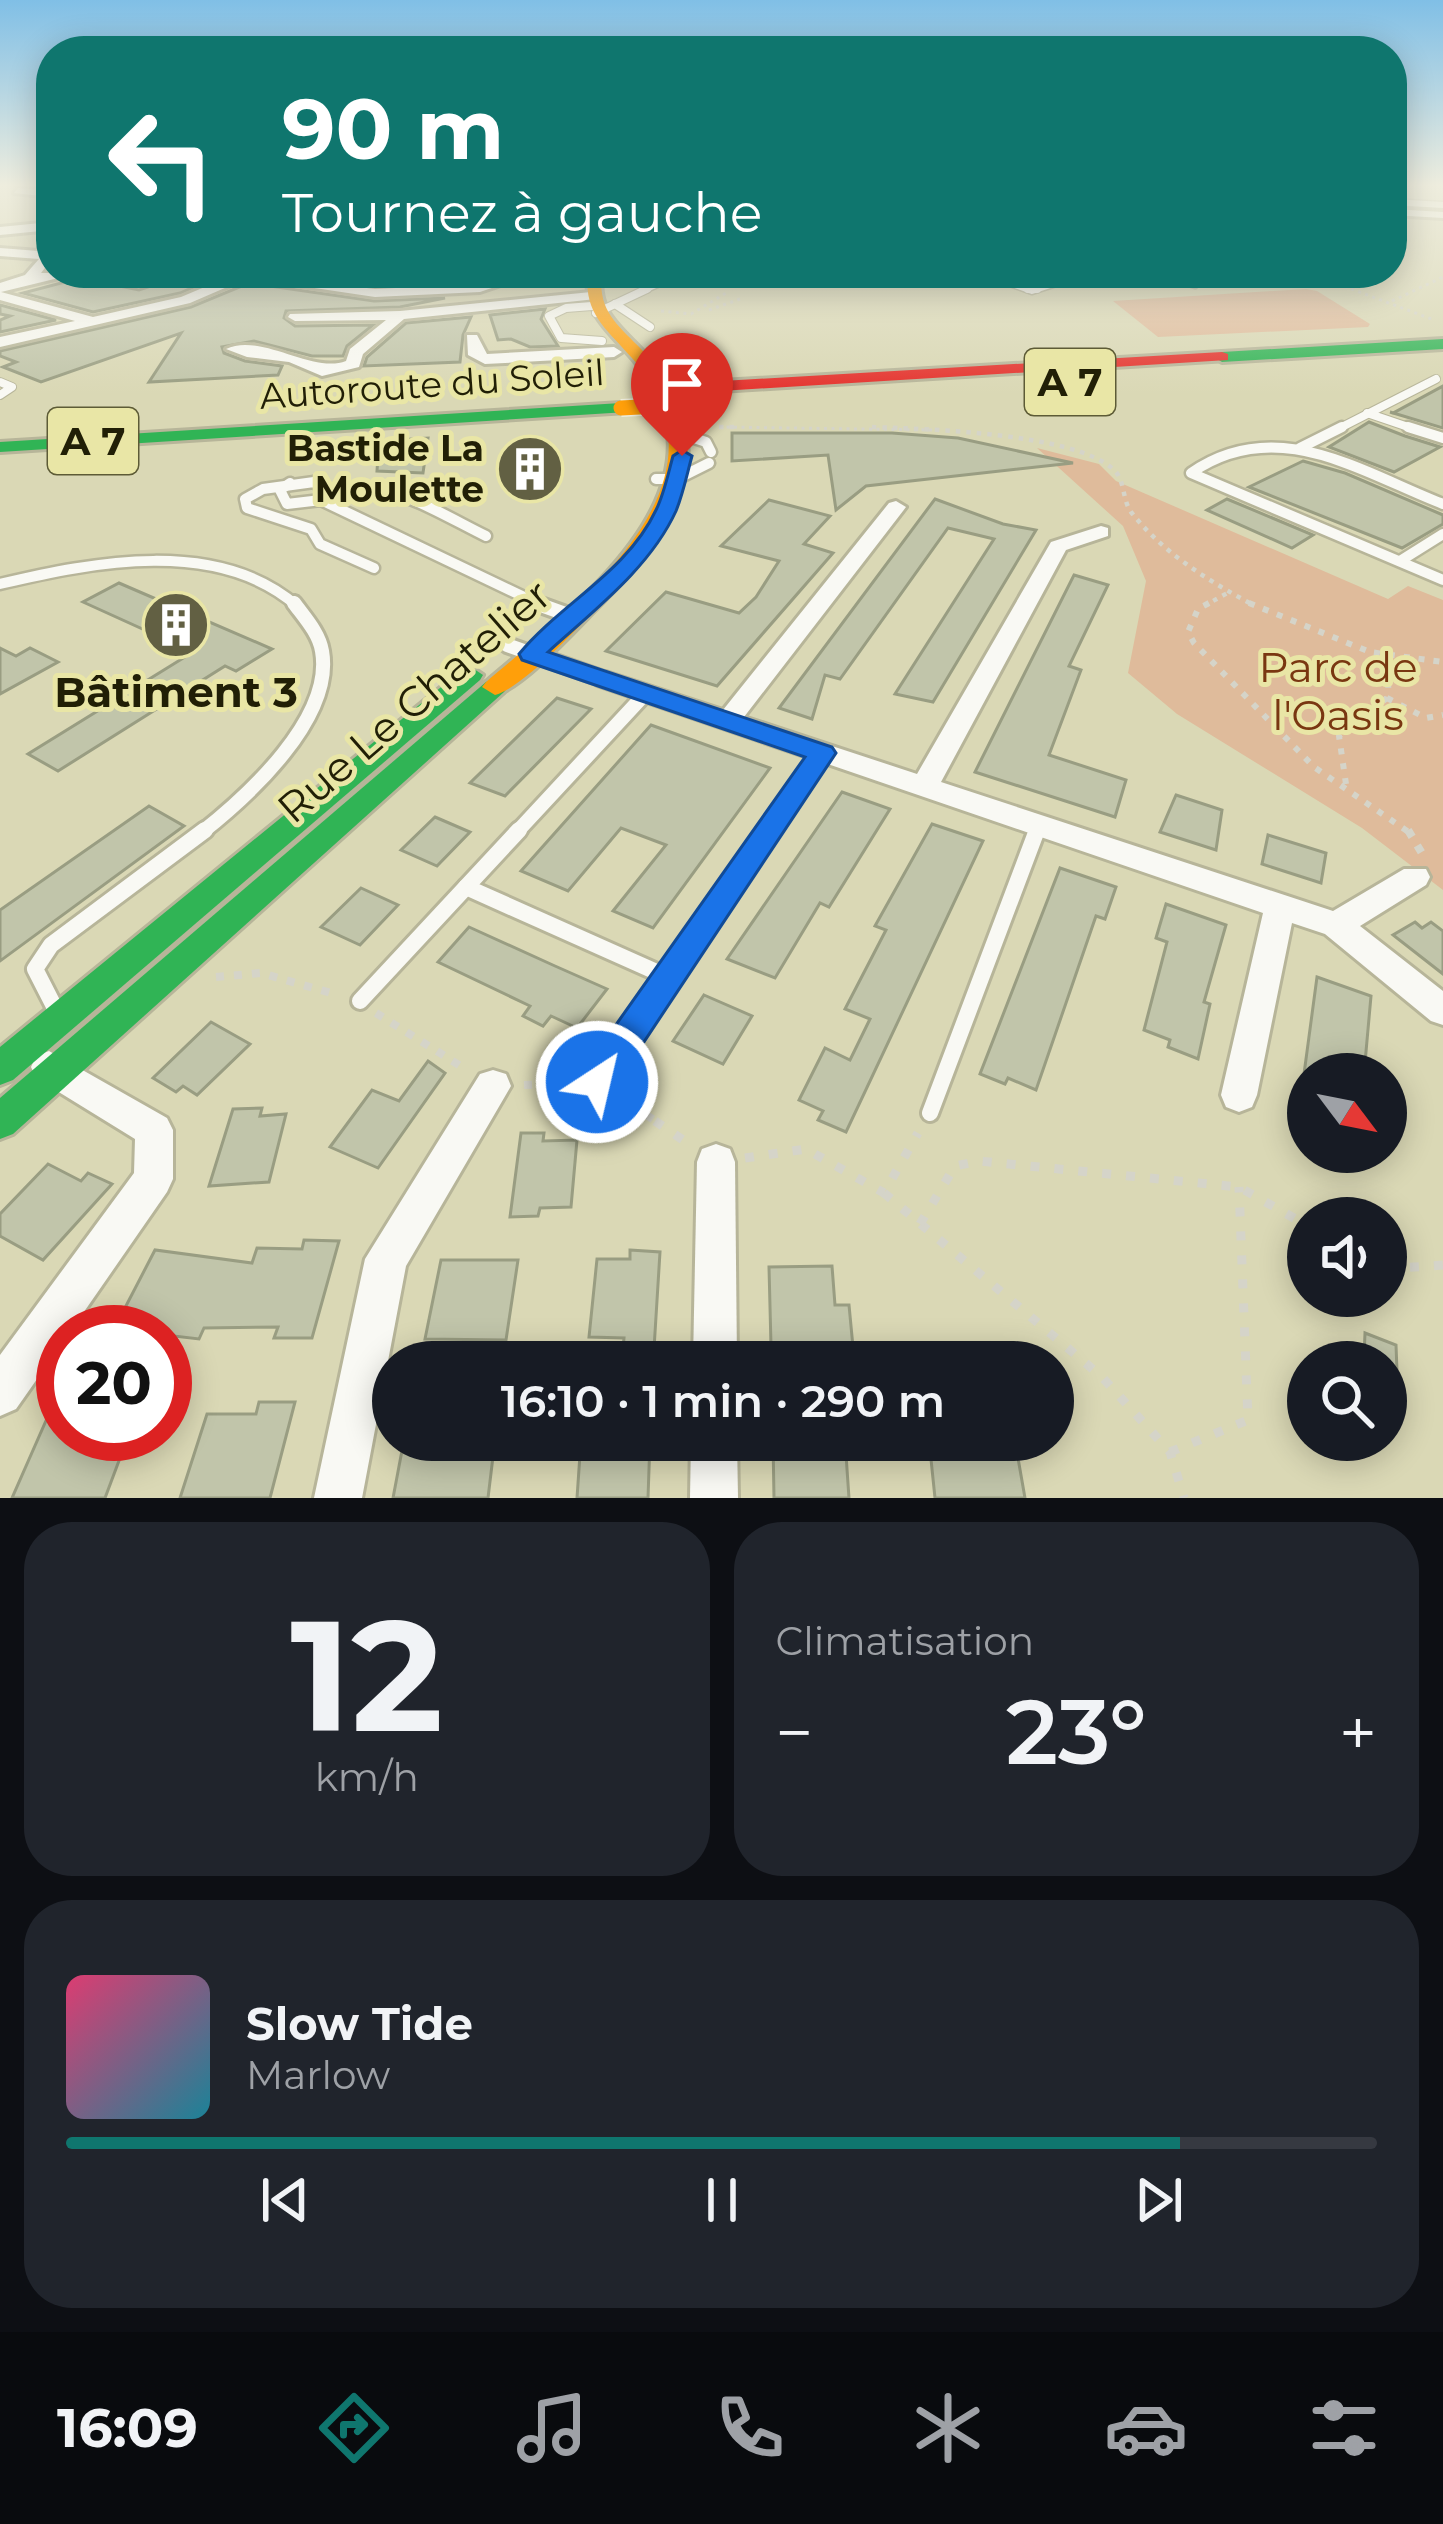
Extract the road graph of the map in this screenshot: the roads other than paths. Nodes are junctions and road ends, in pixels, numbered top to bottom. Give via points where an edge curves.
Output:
1 (36, 272) edge
2 (36, 277) edge
3 (31, 278) junction
4 (135, 288) edge
5 (218, 288) edge
6 (320, 288) edge
7 (480, 288) edge
8 (622, 288) edge
9 (0, 292) edge
10 (590, 296) edge
11 (136, 306) junction
12 (400, 315) junction
13 (295, 317) dead end
14 (88, 320) junction
15 (650, 327) dead end
16 (472, 338) dead end
17 (0, 346) edge
18 (608, 347) junction
19 (234, 349) dead end
20 (1439, 350) edge
21 (0, 382) edge
22 (1422, 386) junction
23 (1443, 393) edge
24 (0, 395) edge
25 (619, 400) junction
26 (1367, 413) junction
27 (0, 429) edge
28 (682, 434) junction
29 (1443, 438) edge
30 (0, 447) edge
31 (1300, 448) junction
32 (667, 479) junction
33 (290, 483) junction
34 (324, 496) junction
35 (1443, 503) edge
36 (896, 507) dead end
37 (1101, 532) dead end
38 (1443, 534) edge
39 (486, 536) dead end
40 (1400, 561) junction
41 (374, 568) dead end
42 (1443, 580) edge
43 (0, 583) edge
44 (562, 613) junction
45 (519, 650) junction
46 (606, 680) joint
47 (645, 694) junction
48 (727, 722) junction
49 (822, 753) junction
50 (924, 787) junction
51 (1038, 827) junction
52 (1424, 872) road end
53 (466, 887) junction
54 (1280, 906) junction
55 (1336, 925) junction
56 (670, 978) junction
57 (360, 1001) dead end
58 (1443, 1011) edge
59 (61, 1018) junction
60 (96, 1037) junction
61 (6, 1064) edge
62 (45, 1082) junction
63 (597, 1082) dead end
64 (493, 1086) dead end
65 (1239, 1095) dead end
66 (930, 1113) dead end
67 (0, 1122) edge
68 (716, 1162) dead end
69 (715, 1341) edge
70 (0, 1393) edge
71 (714, 1461) edge
72 (338, 1498) edge
73 (714, 1498) edge

1 - 3 street
2 - 3 street
3 - 9 street
4 - 11 street
5 - 11 street
6 - 7 street
8 - 10 lane
9 - 14 street
10 - 12 street
10 - 15 lane
10 - 18 main road, Rue Le Chatelier
10 - 28 main road via 647,364
11 - 14 street
11 - 17 street via 134,318 32,351
12 - 13 street
12 - 19 street via 356,352 353,364 336,370
14 - 17 street
16 - 18 street via 485,359
18 - 32 main road, Rue Le Chatelier via 645,384 660,417
20 - 22 lane
20 - 25 main road, Autoroute du Soleil / A 7, bridge
21 - 24 lane via 12,387
22 - 23 lane
22 - 26 lane
25 - 27 main road, Autoroute du Soleil / A 7
25 - 30 main road, Autoroute du Soleil / A 7
26 - 29 lane
26 - 31 lane
28 - 32 main road, Rue Le Chatelier
28 - 32 lane via 706,442 710,458
31 - 35 lane
31 - 40 lane via 1269,442 1191,472
32 - 44 main road, Rue Le Chatelier via 650,536
33 - 34 lane via 314,482
33 - 34 lane via 280,490 287,504
33 - 41 lane via 245,499 247,508 311,529 320,544
34 - 39 lane via 352,483 374,486
34 - 44 lane
36 - 48 street
37 - 50 street via 1058,546
38 - 40 lane
40 - 42 lane
43 - 59 lane via 112,561 238,574 302,609 326,668 301,729 255,788 51,945 34,969
44 - 45 main road, Rue Le Chatelier
45 - 46 lane
45 - 59 main road, Rue Le Chatelier
45 - 60 main road, Rue Le Chatelier
46 - 47 street
47 - 48 street
47 - 53 lane
48 - 49 street
49 - 50 street
49 - 56 lane
50 - 51 street
51 - 54 street
51 - 66 lane
52 - 55 street
53 - 56 lane
53 - 57 lane
54 - 55 street
54 - 65 street
55 - 58 street
56 - 63 lane
59 - 60 lane
59 - 61 main road, Rue Le Chatelier
60 - 62 main road, Rue Le Chatelier
61 - 62 street
62 - 67 main road, Rue Le Chatelier
62 - 70 street via 154,1130 153,1179
64 - 72 street via 386,1259
68 - 69 street
71 - 73 street

